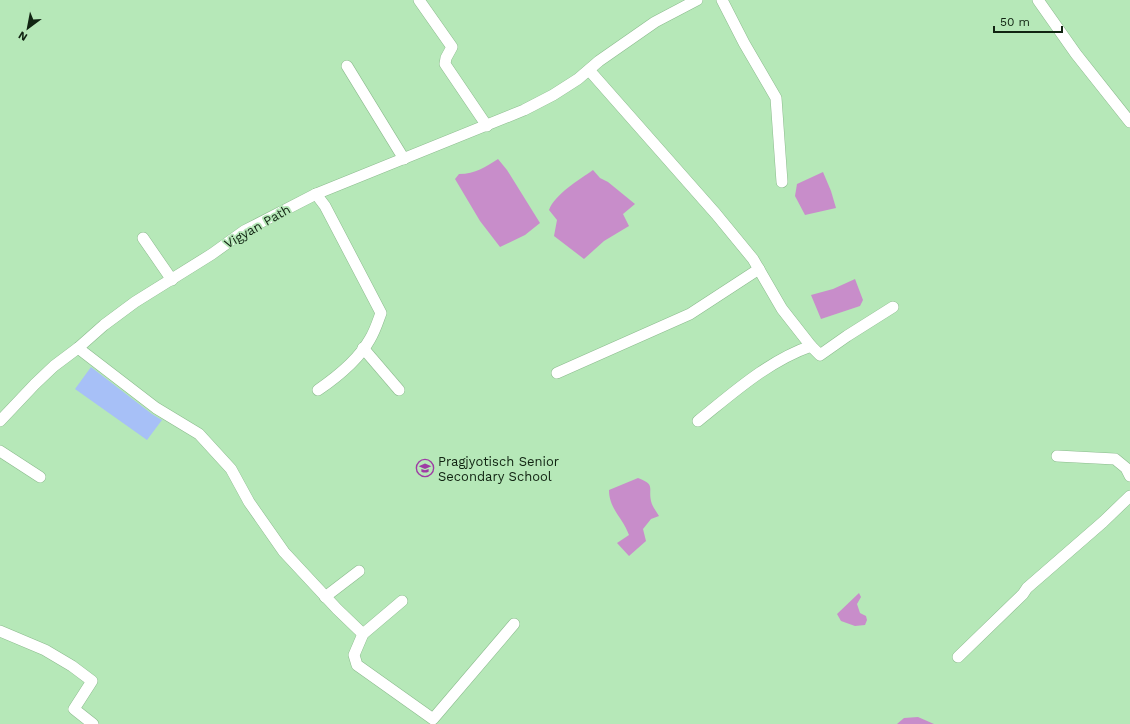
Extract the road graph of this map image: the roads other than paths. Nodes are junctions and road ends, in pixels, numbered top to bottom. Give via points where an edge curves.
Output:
1 (419, 0) edge
2 (697, 0) edge
3 (722, 0) edge
4 (1038, 0) edge
5 (347, 66) dead end
6 (588, 70) junction
7 (1130, 122) edge
8 (487, 126) junction
9 (404, 159) junction
10 (782, 182) dead end
11 (316, 194) junction
12 (142, 238) dead end
13 (759, 269) junction
14 (172, 280) junction
15 (893, 307) dead end
16 (811, 346) junction
17 (78, 348) junction
18 (363, 348) junction
19 (557, 373) dead end
20 (318, 390) dead end
21 (399, 390) dead end
22 (0, 421) edge
23 (698, 421) dead end
24 (0, 451) edge
25 (1056, 456) dead end
26 (1130, 476) edge
27 (40, 477) dead end
28 (1130, 496) edge
29 (359, 571) dead end
30 (325, 597) junction
31 (402, 601) dead end
32 (514, 624) dead end
33 (0, 631) edge
34 (363, 634) junction
35 (958, 657) dead end
36 (93, 724) edge

1 - 8 street via 452,47 445,64
2 - 6 street, Vigyan Path via 656,22
3 - 10 street via 776,98
4 - 7 street via 1076,54
5 - 9 street
6 - 8 street, Vigyan Path via 553,95
6 - 13 street via 716,214
8 - 9 street, Vigyan Path
9 - 11 street, Vigyan Path
11 - 14 street, Vigyan Path via 244,231
11 - 18 street via 325,206 381,313
12 - 14 street
13 - 16 street via 782,309
13 - 19 street via 690,314
14 - 17 street, Vigyan Path via 135,302
15 - 16 street via 820,355
16 - 23 street via 756,375
17 - 22 street, Vigyan Path via 54,366
17 - 30 street via 156,408 199,434 231,469 249,502 284,552
18 - 20 street via 334,379
18 - 21 street
24 - 27 street
25 - 26 street via 1115,459 1126,468
28 - 35 street via 1027,588 1024,594
29 - 30 street
30 - 34 street
31 - 34 street
32 - 34 street via 432,719 357,665 354,655
33 - 36 street via 45,650 92,681 74,709

